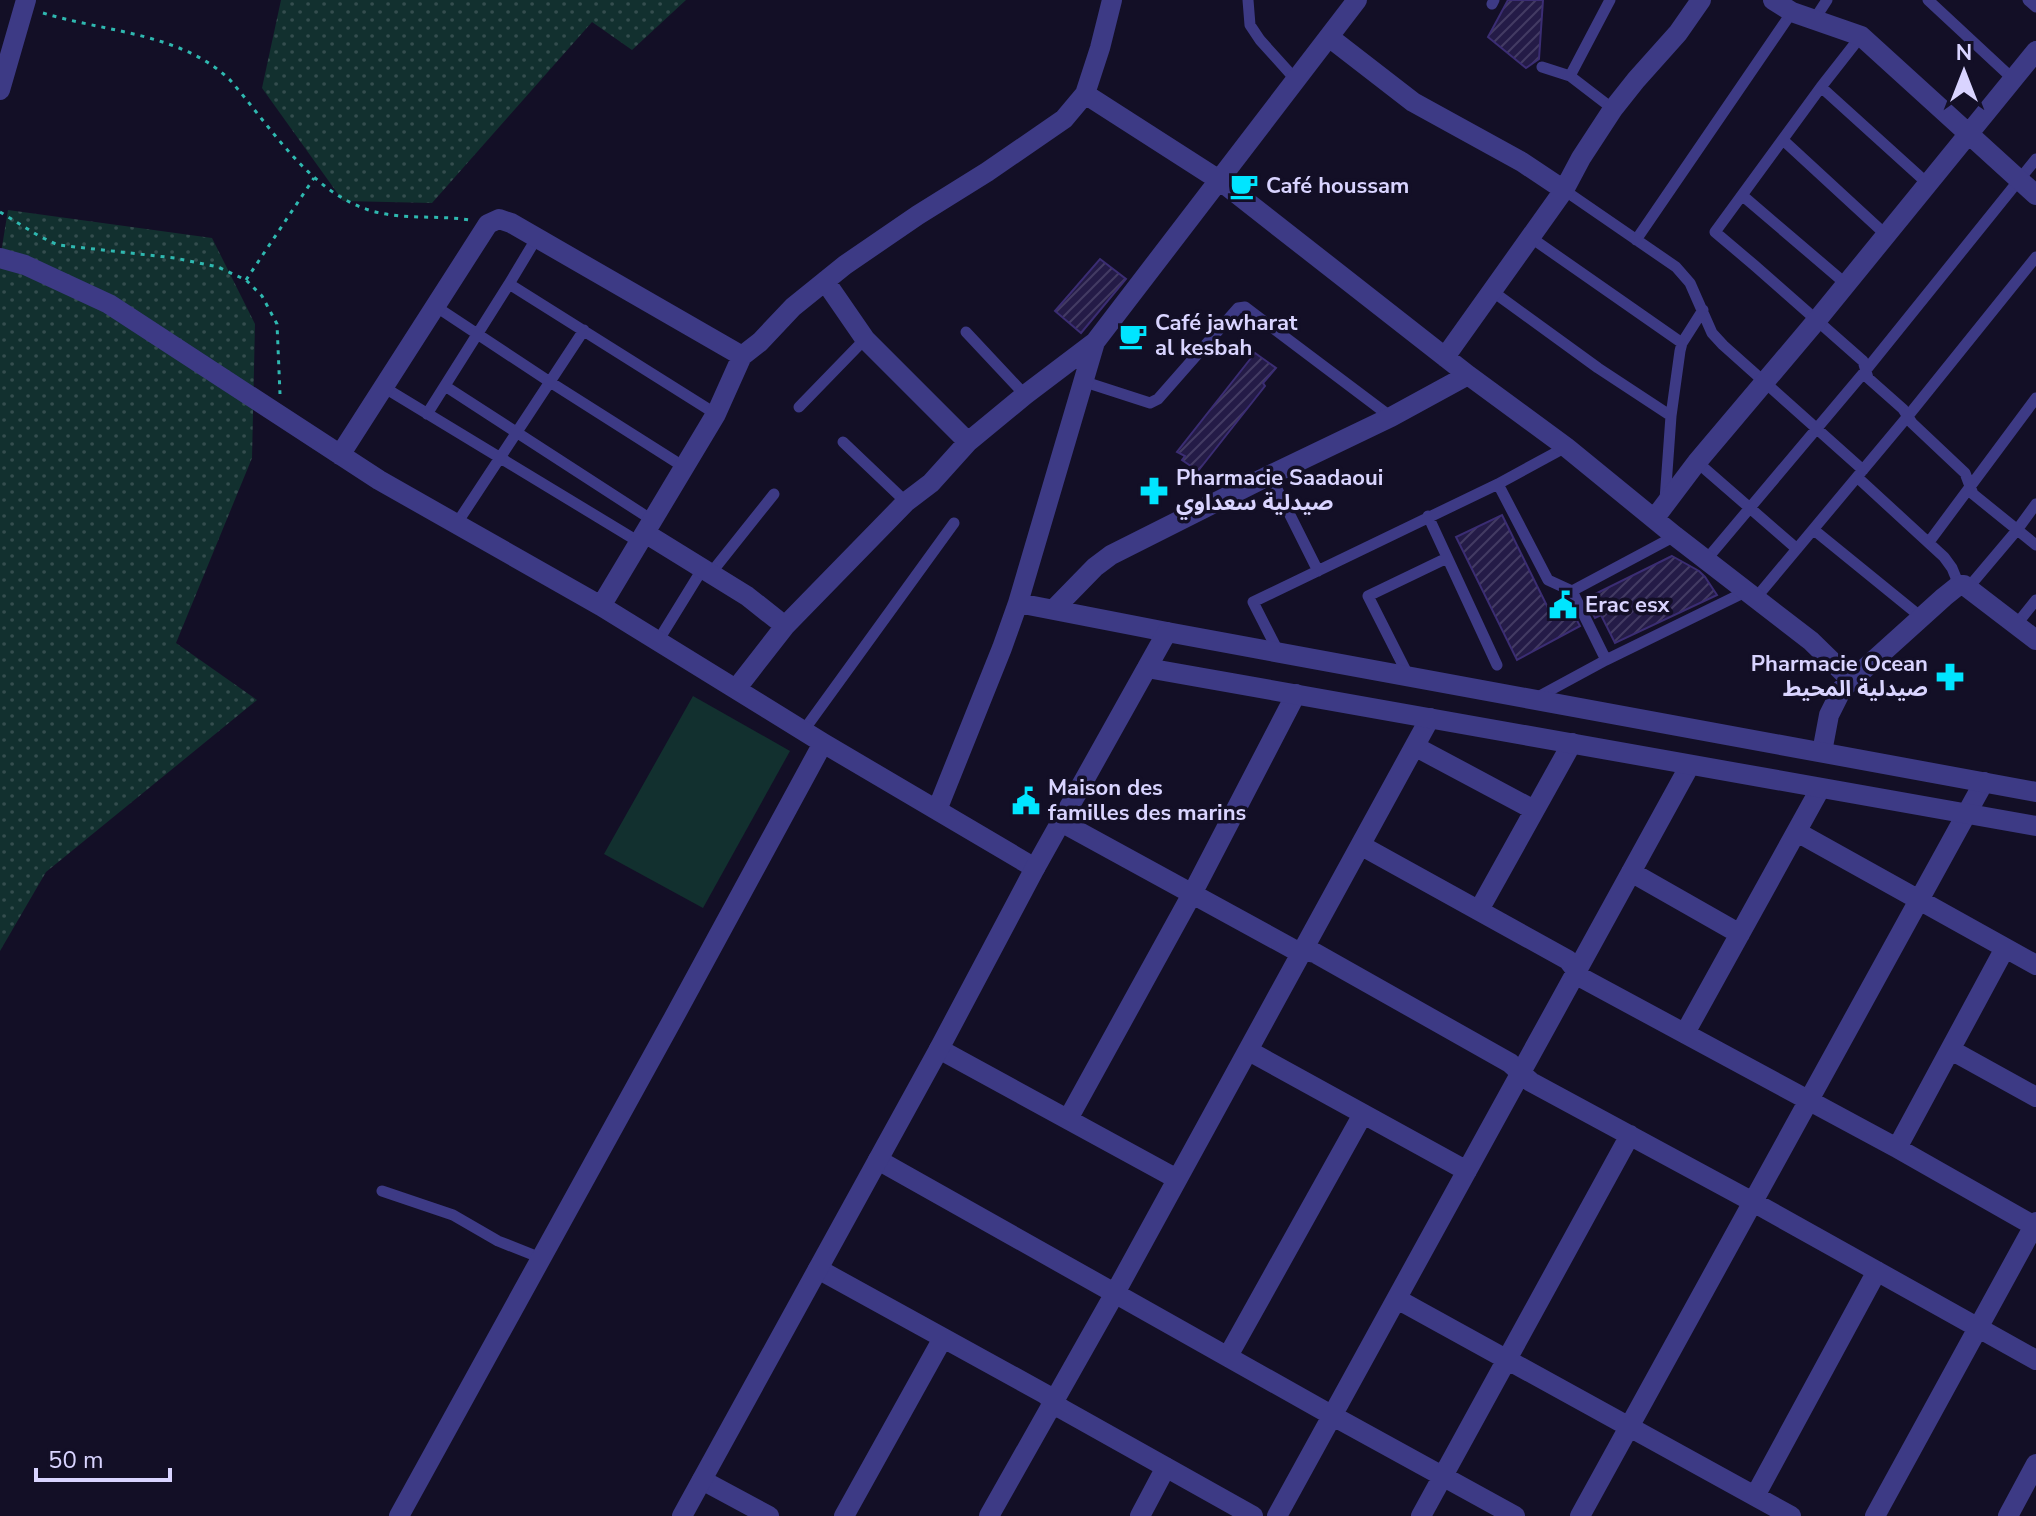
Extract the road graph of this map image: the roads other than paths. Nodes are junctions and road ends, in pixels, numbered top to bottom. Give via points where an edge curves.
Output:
1 (1112, 0) edge
2 (1248, 0) edge
3 (1357, 0) edge
4 (1610, 0) edge
5 (1701, 0) edge
6 (1773, 0) edge
7 (1827, 0) edge
8 (1928, 0) edge
9 (2028, 0) edge
10 (25, 4) edge
11 (2036, 7) edge
12 (1792, 12) junction
13 (1814, 20) junction
14 (1861, 36) junction
15 (1329, 37) junction
16 (2036, 51) edge
17 (1542, 67) dead end
18 (1570, 76) junction
19 (2013, 79) junction
20 (1296, 80) junction
21 (1821, 87) junction
22 (0, 90) edge
23 (1085, 94) junction
24 (1613, 109) junction
25 (1969, 135) junction
26 (1783, 140) junction
27 (2036, 159) edge
28 (1219, 180) junction
29 (2019, 180) junction
30 (1927, 183) junction
31 (1564, 190) junction
32 (2036, 195) edge
33 (1743, 196) junction
34 (1885, 234) junction
35 (1530, 237) junction
36 (536, 239) junction
37 (1636, 240) junction
38 (2036, 257) edge
39 (0, 258) edge
40 (825, 281) junction
41 (509, 284) junction
42 (1846, 284) junction
43 (1492, 291) junction
44 (435, 306) junction
45 (1703, 310) junction
46 (1817, 320) junction
47 (584, 330) junction
48 (966, 332) dead end
49 (478, 334) junction
50 (865, 339) junction
51 (1095, 342) junction
52 (1682, 343) junction
53 (742, 356) junction
54 (1445, 357) junction
55 (1866, 370) junction
56 (1468, 375) junction
57 (1082, 381) junction
58 (550, 382) junction
59 (1764, 382) junction
60 (445, 386) junction
61 (385, 388) junction
62 (1025, 395) junction
63 (2036, 398) edge
64 (799, 407) dead end
65 (427, 414) junction
66 (716, 414) junction
67 (1671, 416) junction
68 (1908, 416) junction
69 (1391, 417) junction
70 (1816, 429) junction
71 (517, 433) junction
72 (843, 442) dead end
73 (968, 442) junction
74 (1566, 447) junction
75 (340, 455) junction
76 (500, 458) junction
77 (1697, 462) junction
78 (684, 467) junction
79 (1860, 473) junction
80 (1270, 475) junction
81 (1498, 484) junction
82 (1970, 488) junction
83 (774, 494) dead end
84 (906, 502) junction
85 (2036, 504) edge
86 (1750, 508) junction
87 (1659, 512) junction
88 (1428, 516) junction
89 (457, 523) junction
90 (954, 523) dead end
91 (1814, 530) junction
92 (2017, 530) junction
93 (645, 532) junction
94 (1675, 536) junction
95 (1929, 542) junction
96 (2036, 545) edge
97 (1797, 549) junction
98 (1447, 558) junction
99 (1706, 560) junction
100 (707, 571) junction
101 (1318, 571) junction
102 (1964, 587) junction
103 (1572, 591) junction
104 (1750, 595) junction
105 (2036, 600) edge
106 (1018, 603) junction
107 (601, 606) junction
108 (1054, 609) junction
109 (1921, 617) junction
110 (2016, 625) junction
111 (785, 626) junction
112 (1167, 632) junction
113 (2036, 640) edge
114 (658, 641) junction
115 (1279, 654) junction
116 (1606, 660) junction
117 (1497, 665) dead end
118 (1147, 668) junction
119 (1409, 677) junction
120 (1851, 680) junction
121 (736, 689) junction
122 (1296, 694) junction
123 (1533, 699) junction
124 (1430, 718) junction
125 (804, 730) junction
126 (823, 743) junction
127 (1572, 743) junction
128 (1416, 747) junction
129 (1822, 752) junction
130 (1690, 765) junction
131 (1984, 782) junction
132 (1820, 789) junction
133 (2036, 792) edge
134 (937, 810) junction
135 (1534, 810) junction
136 (1966, 814) junction
137 (1061, 822) junction
138 (2036, 826) edge
139 (1797, 832) junction
140 (1362, 846) junction
141 (1035, 868) junction
142 (1631, 872) junction
143 (1192, 894) junction
144 (1919, 900) junction
145 (1479, 910) junction
146 (1740, 934) junction
147 (2005, 948) junction
148 (1304, 951) junction
149 (2036, 965) edge
150 (1576, 970) junction
151 (1685, 1033) junction
152 (939, 1049) junction
153 (1951, 1050) junction
154 (1249, 1051) junction
155 (1521, 1073) junction
156 (2036, 1097) edge
157 (1809, 1100) junction
158 (1363, 1114) junction
159 (1068, 1119) junction
160 (1630, 1135) junction
161 (1897, 1148) junction
162 (878, 1160) junction
163 (1467, 1171) junction
164 (1177, 1179) junction
165 (382, 1191) dead end
166 (1753, 1202) junction
167 (2035, 1225) edge
168 (541, 1258) junction
169 (818, 1269) junction
170 (1877, 1271) junction
171 (1115, 1293) junction
172 (1397, 1299) junction
173 (1978, 1327) junction
174 (943, 1338) junction
175 (1228, 1356) junction
176 (1506, 1360) junction
177 (2036, 1360) edge
178 (1053, 1401) junction
179 (1333, 1416) junction
180 (1628, 1427) junction
181 (2036, 1464) edge
182 (1166, 1467) junction
183 (1443, 1476) junction
184 (702, 1480) junction
185 (1755, 1496) junction
186 (399, 1516) edge
187 (682, 1516) edge
188 (769, 1516) edge
189 (844, 1516) edge
190 (989, 1516) edge
191 (1140, 1516) edge
192 (1253, 1516) edge
193 (1277, 1516) edge
194 (1421, 1516) edge
195 (1515, 1516) edge
196 (1580, 1516) edge
197 (1791, 1516) edge
198 (1875, 1516) edge
199 (2008, 1516) edge

1 - 23 street
2 - 20 lane via 1250,25
3 - 15 street
4 - 18 lane
5 - 24 street
6 - 12 street
7 - 13 lane
8 - 19 lane
9 - 11 lane
10 - 22 street
12 - 13 street
12 - 37 lane
13 - 14 street
14 - 21 lane
14 - 25 street
15 - 20 street
15 - 31 street via 1413,102
16 - 19 street
17 - 18 lane
18 - 24 lane
19 - 25 street
20 - 28 street
21 - 26 lane
21 - 30 lane
23 - 28 street
23 - 40 street via 1064,119
24 - 31 street
25 - 29 street
25 - 30 street
26 - 33 lane
26 - 34 lane
27 - 29 lane
28 - 51 street
28 - 54 street
29 - 32 street
29 - 55 lane
30 - 34 street
31 - 35 street
31 - 37 lane
33 - 42 lane
33 - 46 lane via 1715,232
34 - 42 street
35 - 43 street
35 - 52 lane
36 - 41 lane
36 - 44 street via 499,219 488,224
36 - 53 street
37 - 45 lane via 1676,267
38 - 68 lane
39 - 75 street via 109,304
40 - 50 street
40 - 53 street
41 - 47 lane
41 - 49 lane
42 - 46 street
43 - 54 street
43 - 67 lane
44 - 49 lane
44 - 61 street
45 - 52 lane
45 - 59 lane via 1712,333
46 - 55 lane via 1863,361
46 - 59 street
47 - 58 lane
47 - 66 lane
48 - 62 lane
49 - 58 lane
49 - 60 lane
50 - 64 lane
50 - 73 street
51 - 57 street
51 - 62 street
52 - 67 lane
53 - 66 street
54 - 56 street
55 - 68 lane
55 - 70 lane
56 - 69 street
56 - 74 street
57 - 69 lane via 1150,403 1238,308 1245,307
57 - 106 street
58 - 71 lane
58 - 78 lane
59 - 70 lane
59 - 77 street
60 - 65 lane
60 - 71 lane
61 - 65 lane
61 - 75 street
62 - 73 street
63 - 82 lane
65 - 76 lane
66 - 78 street
67 - 87 lane
68 - 79 lane
68 - 82 lane via 1965,473
69 - 80 street
70 - 79 lane
70 - 86 lane
71 - 76 lane
71 - 93 lane
72 - 84 lane
73 - 84 street
74 - 81 lane
74 - 87 street
75 - 89 street
76 - 89 lane
76 - 93 lane
77 - 86 lane
77 - 87 street
78 - 93 street
79 - 91 lane
79 - 95 lane
80 - 101 lane
80 - 108 street via 1111,555
81 - 88 lane
81 - 103 lane via 1548,580
82 - 92 lane
82 - 95 lane
83 - 100 lane
84 - 111 street
85 - 92 lane
86 - 97 lane
86 - 99 lane
87 - 94 street
88 - 98 lane
88 - 101 lane
89 - 107 street
90 - 125 lane
91 - 97 lane
91 - 109 lane
92 - 96 lane
92 - 102 lane
93 - 100 street
93 - 107 street
94 - 99 street
94 - 103 lane
95 - 102 lane
97 - 104 lane
98 - 117 lane
98 - 119 lane via 1368,596
99 - 104 street
100 - 111 street
100 - 114 lane
101 - 115 lane via 1253,602
102 - 109 street
102 - 110 street
103 - 116 lane
104 - 116 lane
104 - 120 street via 1811,641
105 - 110 lane
106 - 108 street
106 - 134 street
107 - 114 street
108 - 112 street
109 - 120 street
110 - 113 street
111 - 121 street
112 - 115 street
112 - 118 street
114 - 121 street
115 - 119 street
116 - 123 lane
118 - 122 street
118 - 137 street
119 - 123 street
120 - 129 street via 1829,715
121 - 125 street
122 - 124 street
122 - 143 street
123 - 129 street
124 - 127 street
124 - 128 street
125 - 126 street
126 - 134 street
126 - 168 street
127 - 130 street
127 - 135 street
128 - 135 street
128 - 140 street
129 - 131 street
130 - 132 street
130 - 142 street
131 - 133 street
131 - 136 street
132 - 136 street
132 - 139 street
134 - 141 street
135 - 145 street
136 - 138 street
136 - 144 street
137 - 141 street
137 - 143 street
139 - 144 street
139 - 146 street
140 - 145 street
140 - 148 street
141 - 152 street
142 - 146 street
142 - 150 street
143 - 148 street
143 - 159 street
144 - 147 street
144 - 157 street
145 - 150 street via 1568,960
146 - 151 street
147 - 149 street
147 - 153 street
148 - 154 street
148 - 155 street
150 - 151 street
150 - 155 street
151 - 157 street
152 - 159 street
152 - 162 street
153 - 156 street
153 - 161 street
154 - 158 street
154 - 164 street
155 - 160 street
155 - 163 street
157 - 161 street
157 - 166 street
158 - 163 street
158 - 175 street
159 - 164 street
160 - 166 street
160 - 176 street
161 - 167 street
162 - 169 street
162 - 171 street
163 - 172 street
164 - 171 street
165 - 168 lane via 453,1215
166 - 170 street
166 - 180 street
167 - 173 street
168 - 186 street
169 - 174 street
169 - 184 street
170 - 173 street
170 - 185 street
171 - 175 street
171 - 178 street
172 - 176 street
172 - 179 street
173 - 177 street
173 - 198 street
174 - 178 street
174 - 189 street
175 - 179 street
176 - 180 street
176 - 183 street
178 - 182 street
178 - 190 street
179 - 183 street
179 - 193 street
180 - 185 street
180 - 196 street
181 - 199 street
182 - 191 street
182 - 192 street
183 - 194 street
183 - 195 street
184 - 187 street
184 - 188 street
185 - 197 street

